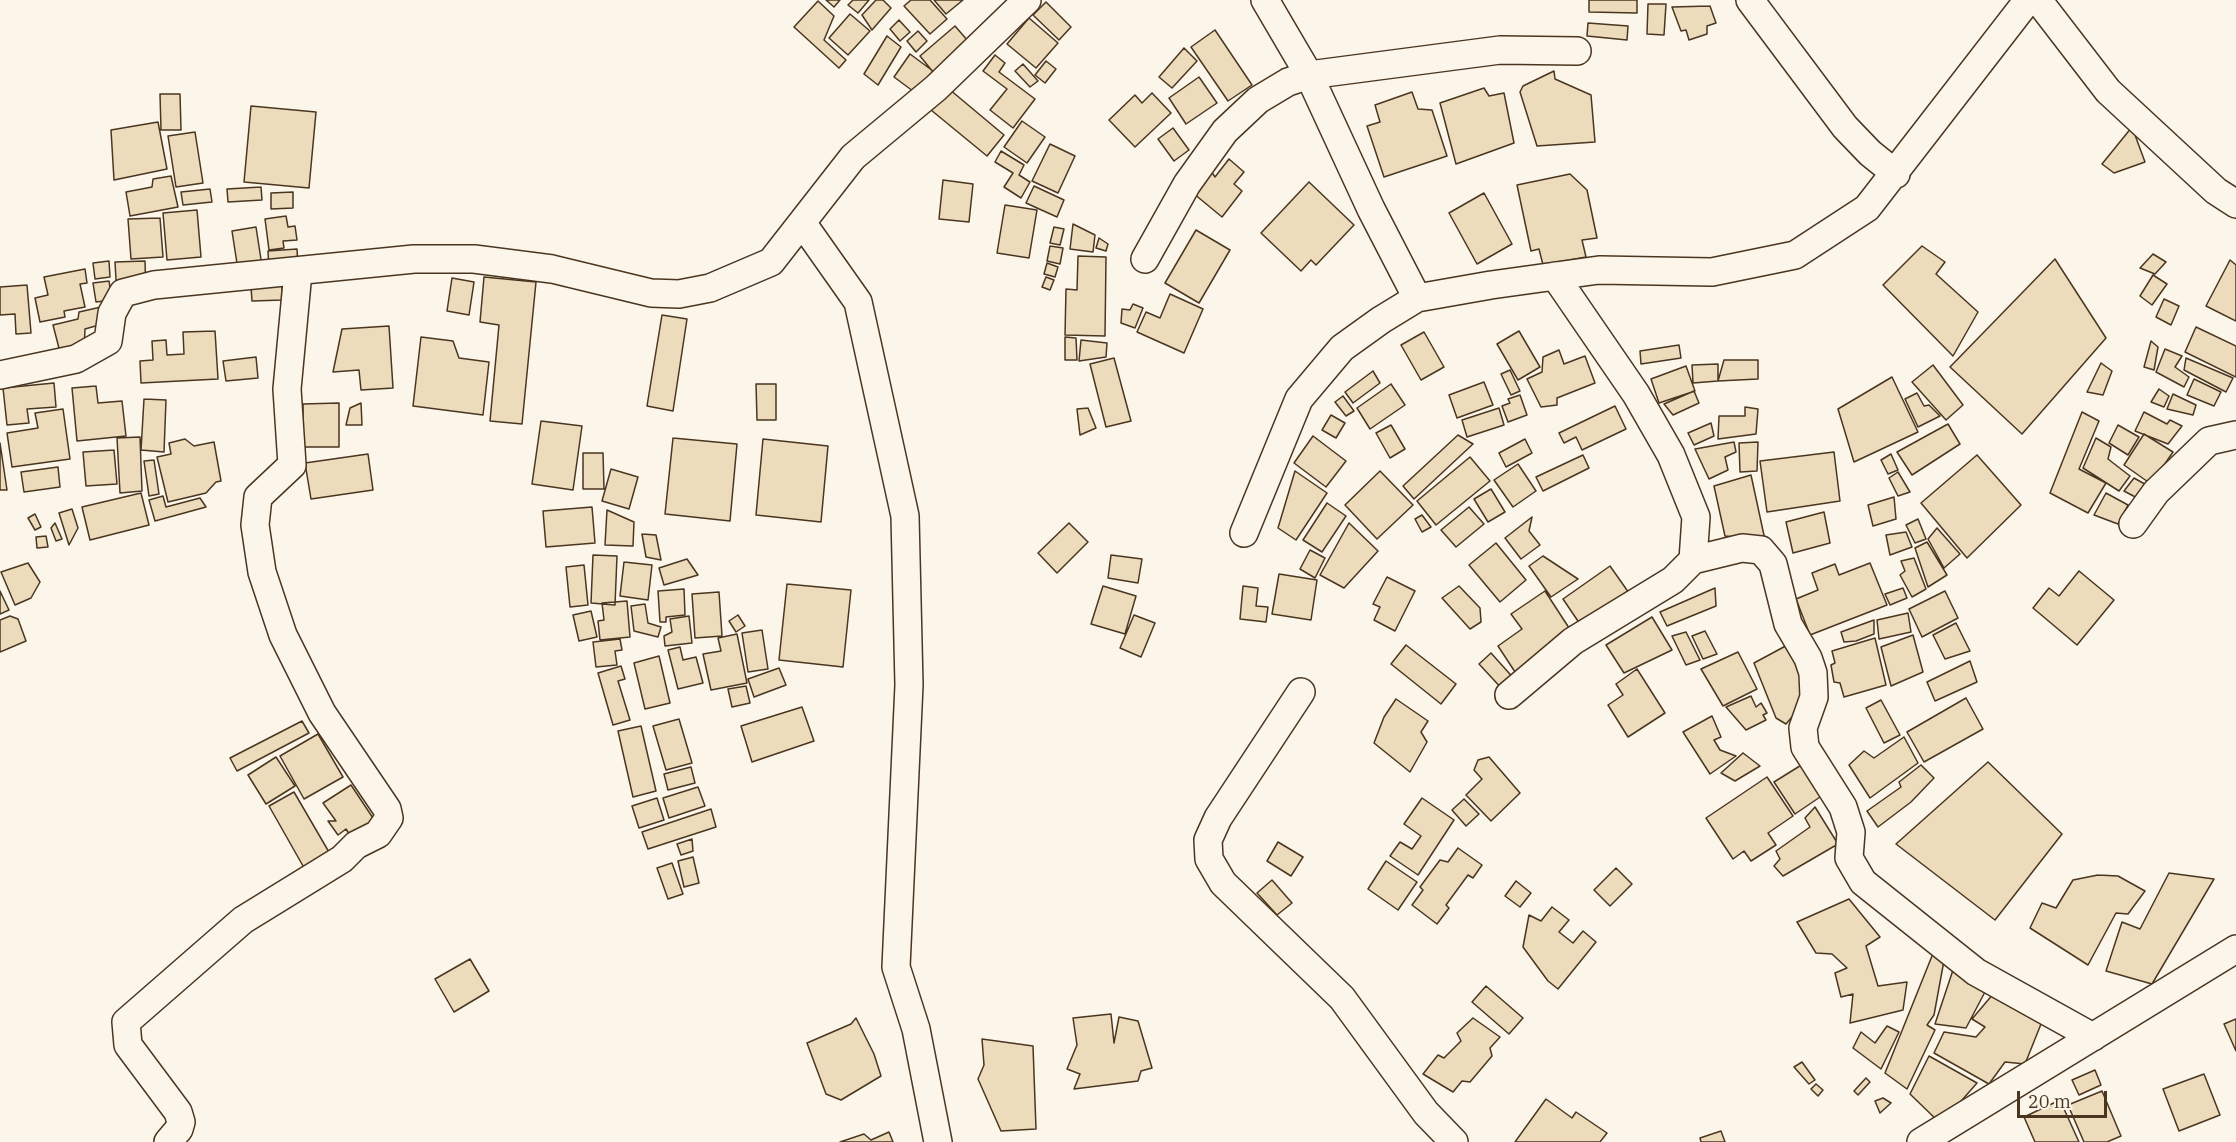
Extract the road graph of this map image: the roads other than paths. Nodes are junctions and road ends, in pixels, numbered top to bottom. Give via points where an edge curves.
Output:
1 (1027, 0) edge
2 (1265, 0) edge
3 (1750, 0) edge
4 (2028, 0) edge
5 (2038, 0) edge
6 (1577, 51) dead end
7 (1309, 75) junction
8 (1896, 174) junction
9 (2236, 204) edge
10 (803, 224) junction
11 (1145, 259) dead end
12 (298, 272) junction
13 (1555, 276) junction
14 (1417, 298) junction
15 (0, 375) edge
16 (2236, 435) edge
17 (2133, 524) dead end
18 (1244, 533) dead end
19 (1693, 560) junction
20 (1302, 692) dead end
21 (1509, 695) dead end
22 (2236, 949) edge
23 (2093, 1037) junction
24 (168, 1142) edge
25 (938, 1142) edge
26 (1454, 1142) edge
27 (1921, 1142) edge

1 - 10 street via 936,88 853,157
2 - 7 street
3 - 8 street via 1845,127
4 - 8 street
5 - 9 street via 2108,91 2216,191
6 - 7 street via 1500,50
7 - 11 street via 1258,100 1225,131 1186,184
7 - 14 street
8 - 13 street via 1867,208 1796,255 1712,272 1599,270
10 - 12 street via 771,262 710,288 679,294 651,293 552,269 474,259 414,259
10 - 25 street via 858,302 905,516 909,685 896,967 916,1029
12 - 15 street via 154,285 123,293 112,313 108,340 76,359
12 - 24 street via 287,389 292,465 258,497 255,525 262,572 283,635 322,713 387,809 389,818 378,834 243,920 126,1022 128,1045 178,1112 181,1122
13 - 14 street
13 - 19 street via 1636,394 1671,455 1696,517
14 - 18 street via 1342,348 1299,399
16 - 17 street via 2209,441 2156,492
19 - 21 street via 1673,580 1573,641
19 - 23 street via 1742,548 1761,550 1773,564 1788,624 1813,674 1814,697 1803,728 1805,747 1843,807 1851,832 1850,858 1863,882 1976,972
20 - 26 street via 1218,818 1208,840 1209,859 1222,883 1342,998 1426,1113
22 - 23 street
23 - 27 street

